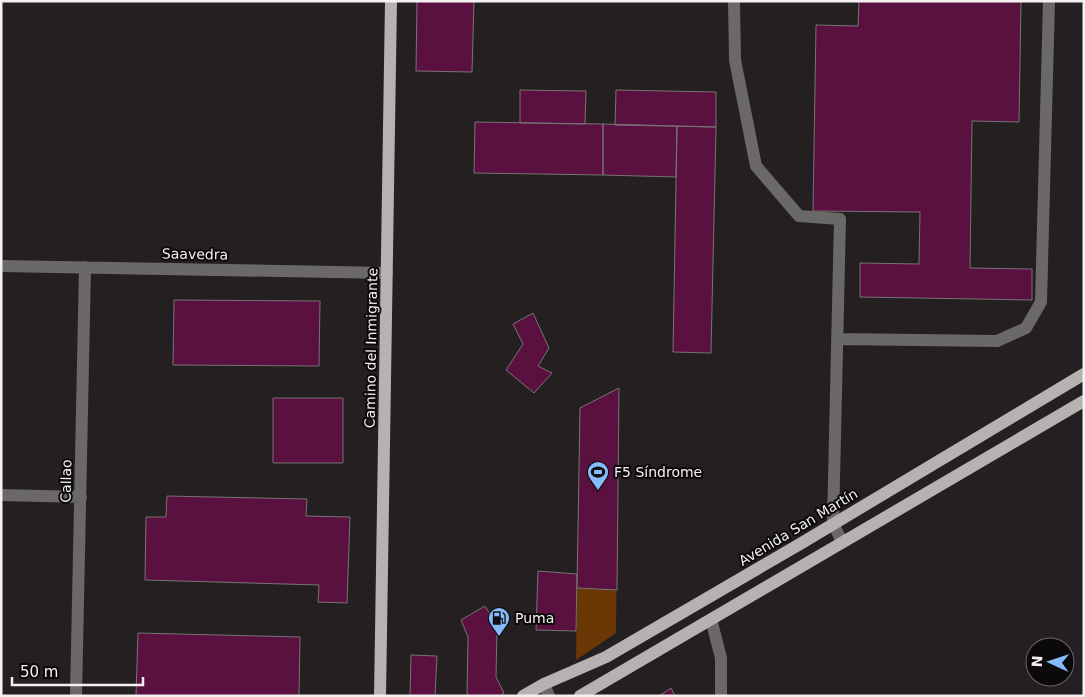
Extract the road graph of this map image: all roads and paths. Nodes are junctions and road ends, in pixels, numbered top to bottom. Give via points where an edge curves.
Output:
1 (391, 1) edge
2 (734, 1) edge
3 (1049, 1) edge
4 (1, 266) edge
5 (85, 267) junction
6 (387, 273) junction
7 (838, 340) junction
8 (1084, 374) edge
9 (1084, 401) edge
10 (1, 495) edge
11 (81, 497) junction
12 (833, 523) junction
13 (842, 542) junction
14 (711, 619) junction
15 (544, 684) junction
16 (76, 696) edge
17 (380, 696) edge
18 (523, 696) edge
19 (549, 696) edge
20 (580, 696) edge
21 (721, 696) edge

1 - 6 main road, Camino del Inmigrante
2 - 7 street via 735,60 756,166 798,216 840,219
3 - 7 street via 1041,302 1026,328 998,341
4 - 5 street, Saavedra
5 - 6 street, Saavedra
5 - 11 street, Callao
6 - 17 main road, Camino del Inmigrante
7 - 12 street
8 - 12 main road, Avenida San Martín
9 - 13 main road
10 - 11 street
11 - 16 street, Callao
12 - 13 street
12 - 15 main road, Avenida San Martín via 606,657
13 - 14 main road
14 - 20 main road
14 - 21 street via 721,658
15 - 18 main road, Avenida San Martín
15 - 19 street

